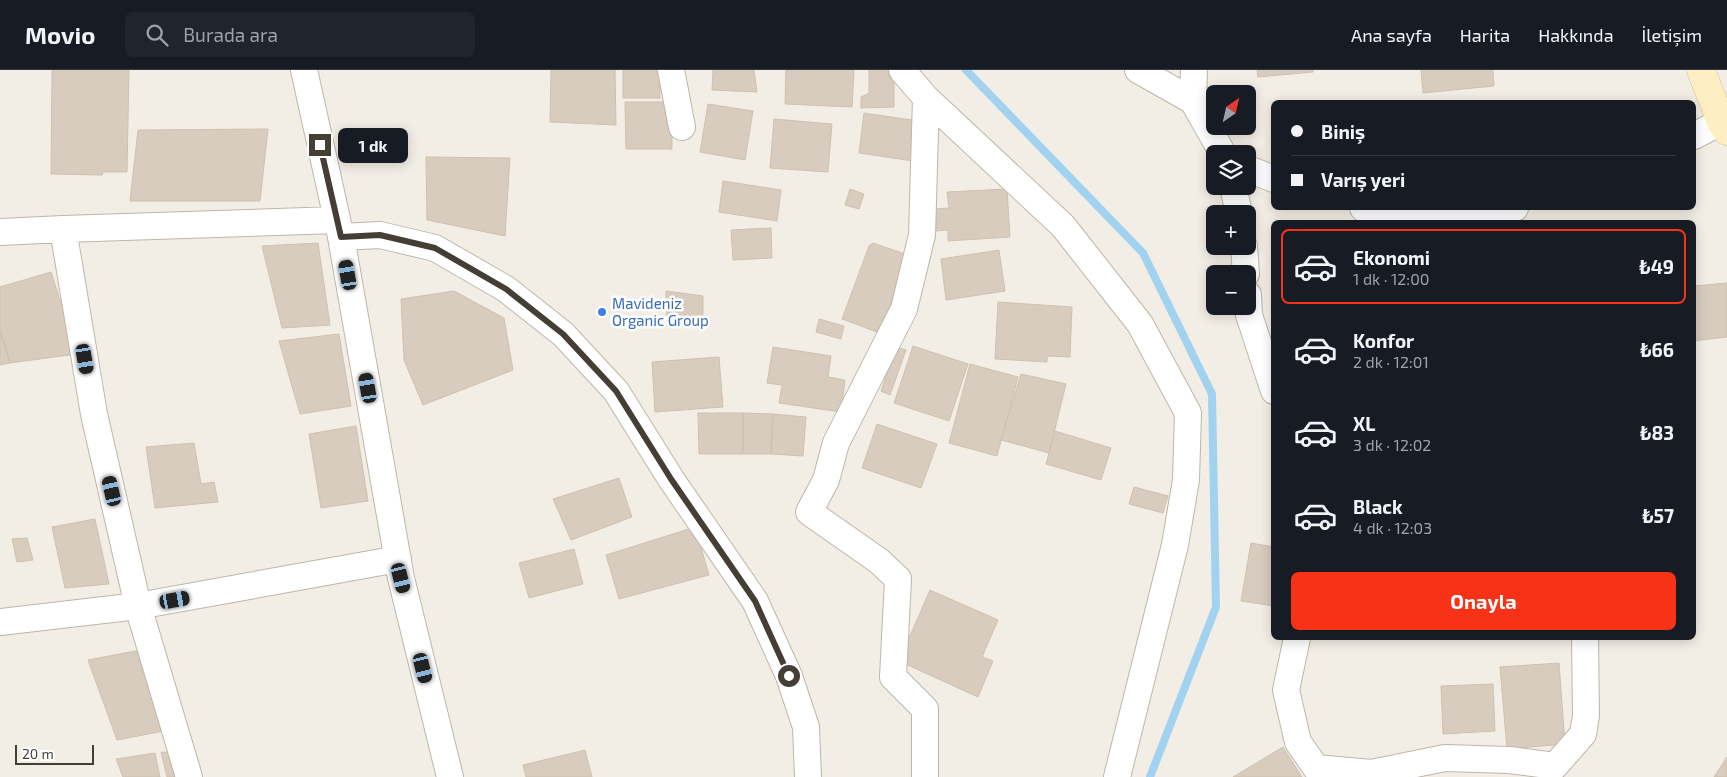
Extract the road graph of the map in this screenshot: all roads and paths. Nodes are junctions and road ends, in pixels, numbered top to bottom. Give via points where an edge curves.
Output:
1 (304, 70) edge
2 (671, 70) edge
3 (902, 70) edge
4 (1138, 70) edge
5 (1194, 70) edge
6 (1701, 70) edge
7 (926, 98) junction
8 (1193, 100) junction
9 (1724, 126) edge
10 (682, 127) dead end
11 (1696, 135) edge
12 (1218, 145) edge
13 (1256, 172) edge
14 (1271, 179) edge
15 (1378, 210) edge
16 (1505, 210) edge
17 (1454, 220) edge
18 (1454, 220) edge
19 (339, 228) junction
20 (63, 229) junction
21 (0, 232) edge
22 (1249, 315) edge
23 (1271, 382) edge
24 (398, 559) junction
25 (138, 606) junction
26 (0, 622) edge
27 (1297, 640) edge
28 (1585, 640) edge
29 (1555, 771) edge
30 (1348, 774) edge
31 (189, 777) edge
32 (450, 777) edge
33 (808, 777) edge
34 (925, 777) edge
35 (1117, 777) edge

1 - 19 street
2 - 10 street
3 - 7 street
4 - 8 street
5 - 8 street
6 - 9 street
7 - 34 street via 922,235 904,309 836,443 826,480 809,512 879,561 898,579 893,677 926,709
7 - 35 street via 1063,226 1140,324 1188,413 1186,480 1175,545
8 - 12 street
9 - 11 street
13 - 14 street
15 - 18 street
16 - 17 street
19 - 20 street
19 - 24 street
19 - 33 street via 435,248 506,289 563,334 616,391 671,479 755,601 789,676 806,727
20 - 21 street
20 - 25 street via 94,414
22 - 23 street
24 - 25 street
24 - 32 street
25 - 26 street
25 - 31 street
27 - 30 street via 1286,690 1298,742 1316,768
28 - 29 street via 1586,716 1583,734
29 - 30 street via 1509,760 1445,758 1371,773

